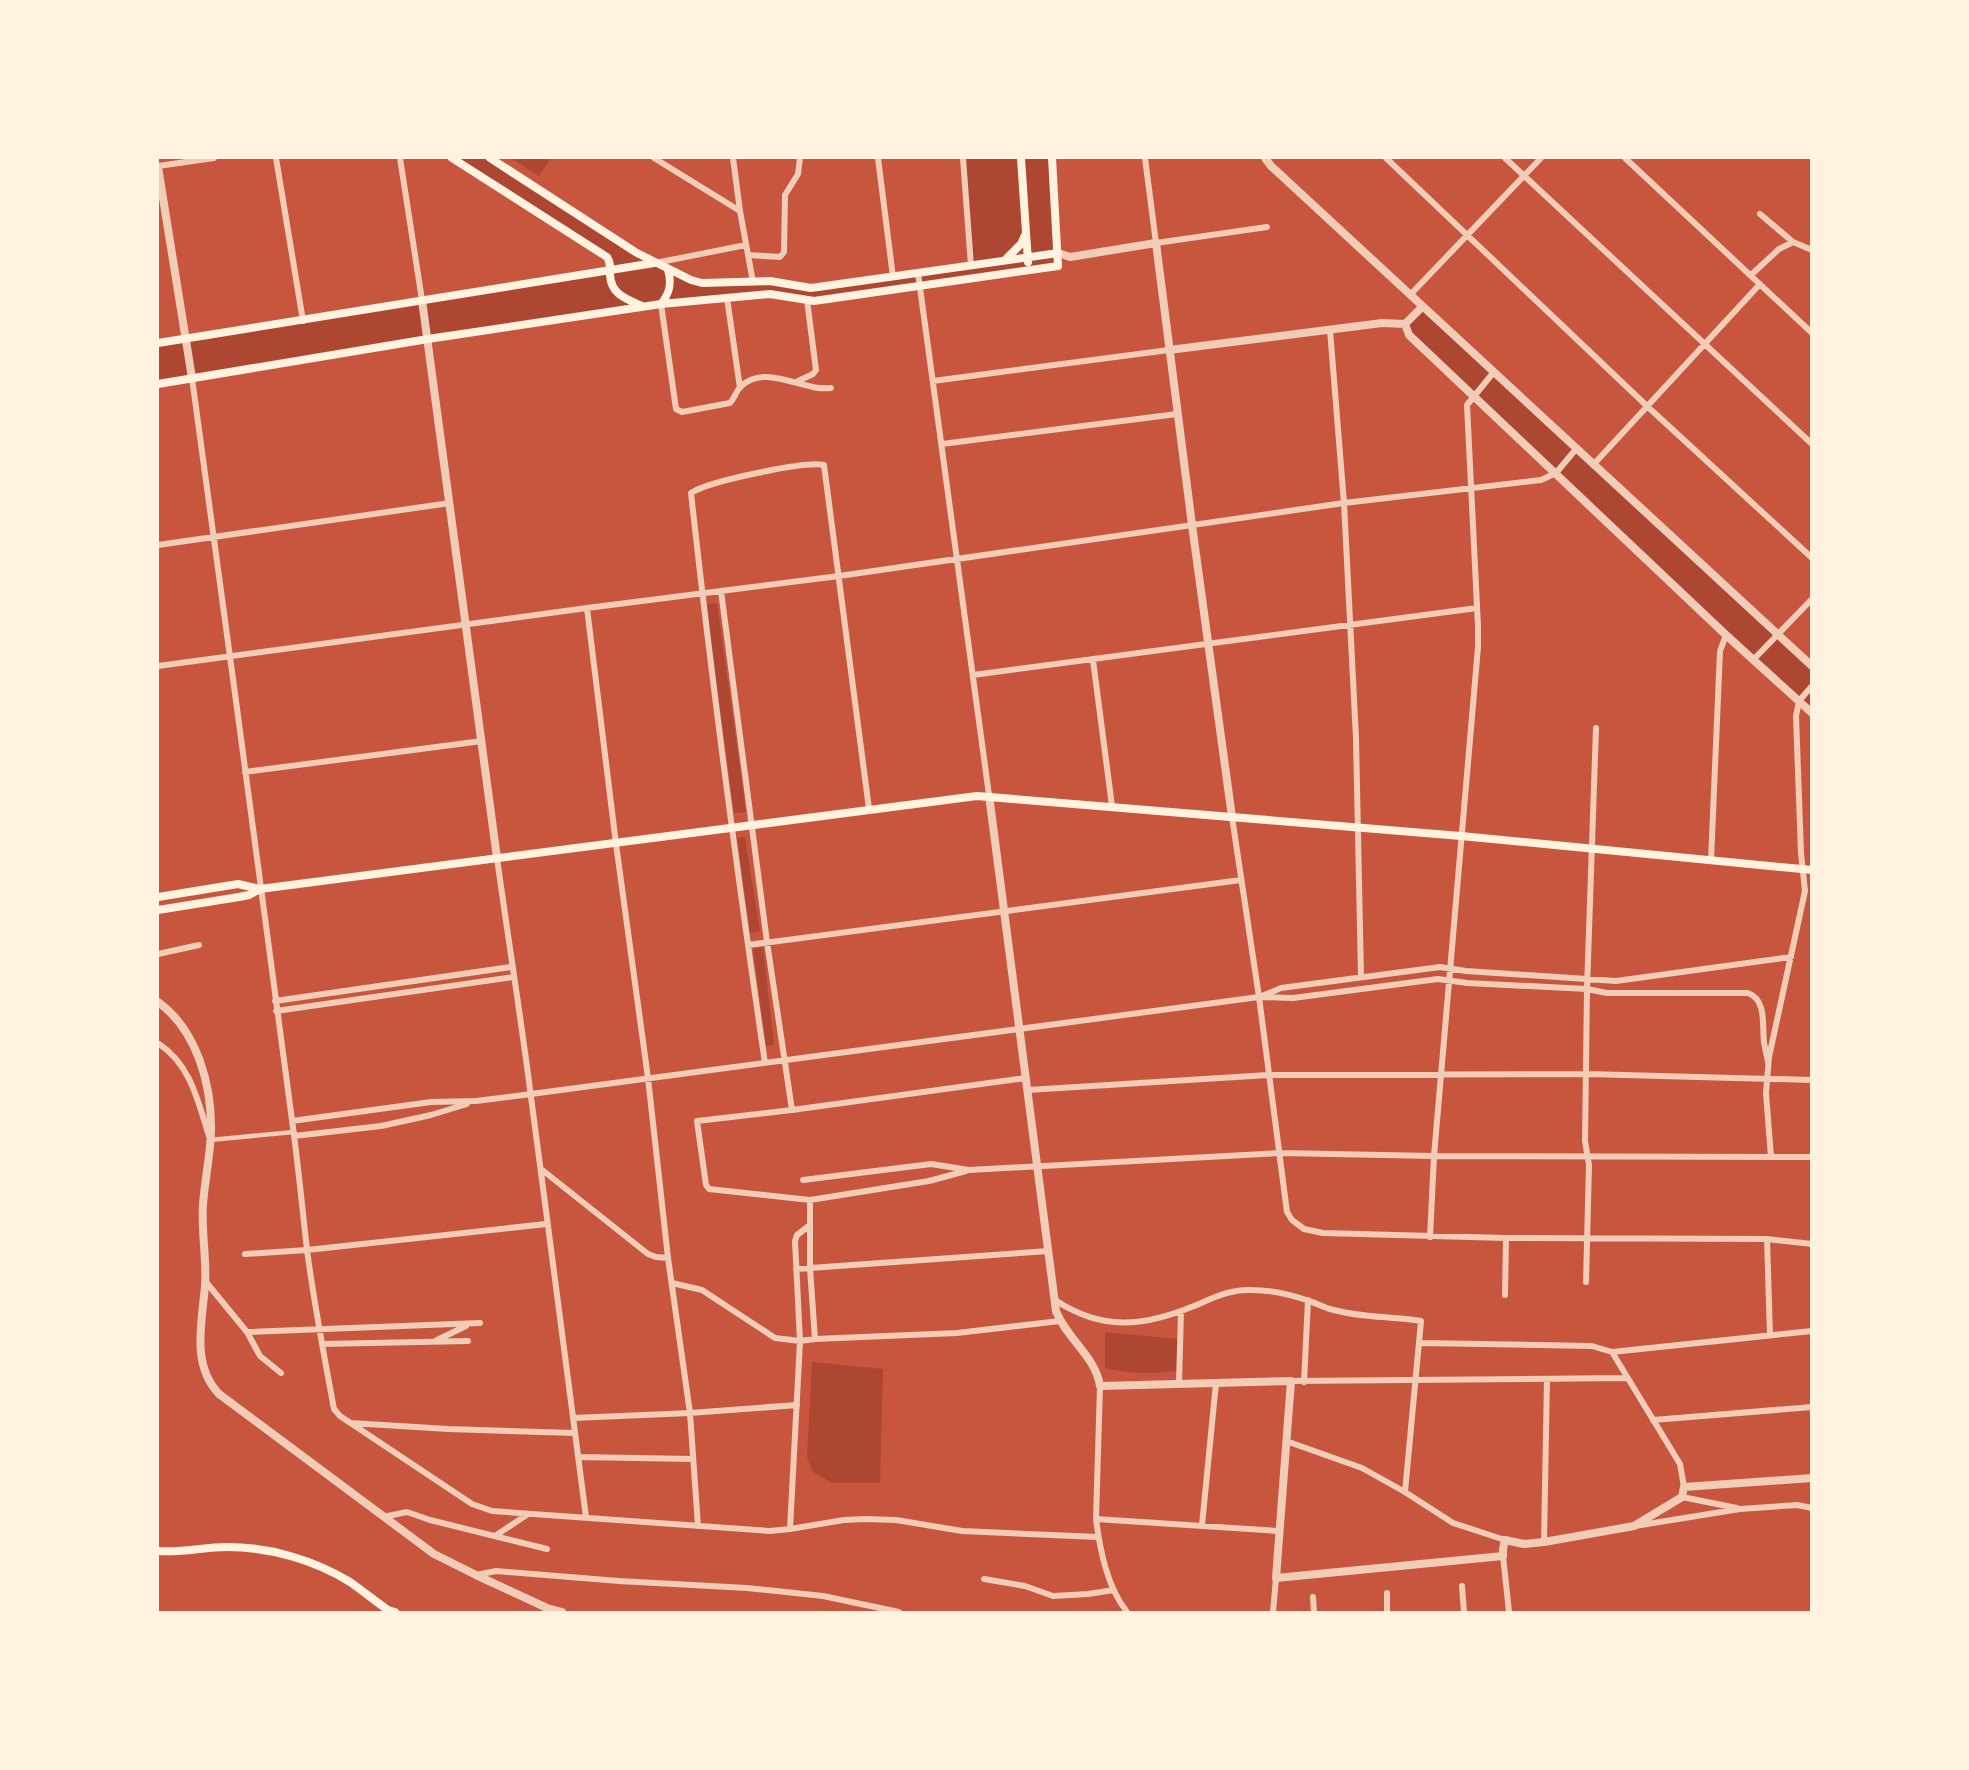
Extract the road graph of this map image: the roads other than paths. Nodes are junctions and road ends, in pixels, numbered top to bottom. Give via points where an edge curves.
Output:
1 (214, 158) edge
2 (276, 158) edge
3 (400, 158) edge
4 (452, 158) edge
5 (490, 158) edge
6 (654, 158) edge
7 (733, 158) edge
8 (800, 158) edge
9 (878, 158) edge
10 (963, 158) edge
11 (1021, 158) edge
12 (1052, 158) edge
13 (1145, 158) edge
14 (1265, 158) edge
15 (1386, 158) edge
16 (1505, 158) edge
17 (1541, 158) edge
18 (1625, 158) edge
19 (158, 166) edge
20 (1525, 176) junction
21 (740, 211) junction
22 (1760, 214) dead end
23 (1267, 226) dead end
24 (1026, 232) junction
25 (1467, 235) junction
26 (1793, 242) junction
27 (1156, 243) junction
28 (746, 244) junction
29 (1812, 250) edge
30 (1058, 253) junction
31 (748, 255) junction
32 (1070, 257) junction
33 (1028, 258) junction
34 (1004, 261) junction
35 (654, 263) junction
36 (971, 266) junction
37 (1058, 266) junction
38 (610, 270) junction
39 (668, 270) junction
40 (1028, 270) junction
41 (918, 273) junction
42 (1751, 275) junction
43 (893, 277) junction
44 (753, 282) junction
45 (1760, 284) junction
46 (919, 286) junction
47 (1410, 295) junction
48 (727, 298) junction
49 (422, 300) junction
50 (807, 300) junction
51 (661, 304) junction
52 (643, 307) junction
53 (1422, 307) junction
54 (303, 321) junction
55 (1405, 324) junction
56 (1330, 330) junction
57 (1812, 333) edge
58 (186, 338) junction
59 (428, 339) junction
60 (158, 343) edge
61 (1705, 344) junction
62 (1169, 350) junction
63 (1494, 373) junction
64 (192, 378) junction
65 (933, 381) junction
66 (796, 382) junction
67 (158, 384) edge
68 (740, 388) junction
69 (831, 388) dead end
70 (1474, 396) junction
71 (1648, 406) junction
72 (1177, 414) junction
73 (942, 444) junction
74 (1812, 444) edge
75 (1576, 449) junction
76 (1593, 465) junction
77 (1556, 473) junction
78 (1472, 488) junction
79 (1344, 502) junction
80 (450, 503) junction
81 (1192, 525) junction
82 (215, 537) junction
83 (158, 545) edge
84 (1812, 558) edge
85 (958, 559) junction
86 (839, 576) junction
87 (721, 591) junction
88 (702, 594) junction
89 (1812, 599) edge
90 (587, 608) junction
91 (1477, 608) junction
92 (466, 624) junction
93 (1351, 624) junction
94 (1726, 635) junction
95 (1777, 635) junction
96 (1208, 644) junction
97 (230, 656) junction
98 (1755, 659) junction
99 (1093, 660) junction
100 (158, 666) edge
101 (1812, 666) edge
102 (974, 675) junction
103 (1812, 686) edge
104 (1799, 701) junction
105 (1812, 713) edge
106 (1596, 728) dead end
107 (482, 741) junction
108 (245, 772) junction
109 (989, 795) junction
110 (1112, 806) junction
111 (869, 809) junction
112 (1232, 817) junction
113 (751, 826) junction
114 (733, 828) junction
115 (1357, 829) junction
116 (1461, 836) junction
117 (616, 844) junction
118 (1594, 849) junction
119 (497, 858) junction
120 (1711, 860) junction
121 (1807, 869) edge
122 (1241, 880) junction
123 (260, 889) junction
124 (158, 897) edge
125 (158, 910) edge
126 (1004, 912) junction
127 (766, 942) junction
128 (200, 945) dead end
129 (748, 945) junction
130 (158, 954) edge
131 (1791, 957) junction
132 (511, 967) junction
133 (1451, 969) junction
134 (513, 977) junction
135 (1361, 977) junction
136 (1588, 979) junction
137 (1450, 980) junction
138 (1587, 988) junction
139 (1259, 997) junction
140 (275, 1001) junction
141 (158, 1002) edge
142 (276, 1011) junction
143 (1019, 1030) junction
144 (159, 1044) edge
145 (783, 1060) junction
146 (1768, 1062) junction
147 (765, 1063) junction
148 (1441, 1074) junction
149 (1587, 1074) junction
150 (1268, 1075) junction
151 (648, 1078) junction
152 (1026, 1078) junction
153 (1766, 1079) junction
154 (1812, 1080) edge
155 (1028, 1090) junction
156 (531, 1094) junction
157 (476, 1101) junction
158 (792, 1110) junction
159 (292, 1121) junction
160 (294, 1134) junction
161 (210, 1140) junction
162 (1280, 1153) junction
163 (1434, 1156) junction
164 (1588, 1156) junction
165 (1771, 1157) junction
166 (1812, 1157) edge
167 (1039, 1166) junction
168 (541, 1169) junction
169 (969, 1170) junction
170 (803, 1180) dead end
171 (810, 1200) junction
172 (546, 1224) junction
173 (810, 1225) junction
174 (1430, 1237) junction
175 (1506, 1238) junction
176 (1586, 1238) junction
177 (1767, 1239) junction
178 (1812, 1244) edge
179 (307, 1250) junction
180 (1049, 1251) junction
181 (245, 1254) dead end
182 (668, 1258) junction
183 (810, 1268) junction
184 (796, 1269) junction
185 (206, 1282) junction
186 (1586, 1282) dead end
187 (672, 1283) junction
188 (1505, 1295) dead end
189 (1055, 1300) junction
190 (1308, 1300) junction
191 (1181, 1311) junction
192 (1060, 1321) junction
193 (480, 1323) dead end
194 (470, 1324) junction
195 (319, 1329) junction
196 (1812, 1331) edge
197 (247, 1332) junction
198 (1770, 1335) junction
199 (815, 1340) junction
200 (434, 1341) junction
201 (468, 1341) dead end
202 (800, 1341) junction
203 (1420, 1343) junction
204 (322, 1344) junction
205 (1612, 1352) junction
206 (281, 1373) dead end
207 (1627, 1378) junction
208 (1547, 1379) junction
209 (1291, 1381) junction
210 (1417, 1381) junction
211 (1304, 1382) junction
212 (1179, 1383) junction
213 (1216, 1383) junction
214 (1100, 1386) junction
215 (797, 1405) junction
216 (1812, 1407) edge
217 (690, 1413) junction
218 (573, 1418) junction
219 (1653, 1420) junction
220 (351, 1423) junction
221 (575, 1432) junction
222 (1286, 1441) junction
223 (578, 1457) junction
224 (693, 1459) junction
225 (1812, 1478) edge
226 (1684, 1487) junction
227 (1405, 1492) junction
228 (1682, 1497) junction
229 (1812, 1508) edge
230 (1740, 1509) junction
231 (528, 1514) junction
232 (383, 1517) junction
233 (586, 1517) junction
234 (1096, 1519) junction
235 (1202, 1525) junction
236 (698, 1526) junction
237 (1635, 1526) junction
238 (790, 1529) junction
239 (1278, 1531) junction
240 (495, 1536) junction
241 (1098, 1537) junction
242 (1505, 1540) junction
243 (1545, 1542) junction
244 (547, 1549) dead end
245 (158, 1551) edge
246 (1503, 1556) junction
247 (476, 1575) junction
248 (1276, 1578) junction
249 (984, 1580) dead end
250 (1462, 1586) dead end
251 (1113, 1590) junction
252 (1387, 1593) dead end
253 (1313, 1598) dead end
254 (395, 1612) edge
255 (562, 1612) edge
256 (899, 1612) edge
257 (1127, 1612) edge
258 (1273, 1612) edge
259 (1314, 1612) edge
260 (1387, 1612) edge
261 (1464, 1612) edge
262 (1509, 1612) edge

1 - 19 street
2 - 54 street
3 - 49 street
4 - 38 main road via 607,257
5 - 35 main road
6 - 21 street
7 - 21 street
8 - 31 street via 798,174 785,195 784,252 780,257
9 - 43 street
10 - 36 street
11 - 24 main road
12 - 30 main road
13 - 27 street
14 - 47 street
15 - 25 street
16 - 20 street
17 - 20 street
18 - 42 street
19 - 58 street
20 - 25 street
20 - 61 street
21 - 28 street
22 - 26 street
23 - 27 street
24 - 33 main road
24 - 34 main road via 1015,253
25 - 47 street
25 - 71 street
26 - 29 street
26 - 42 street via 1779,249
27 - 32 street
27 - 62 street
28 - 31 street
28 - 35 street
30 - 32 street
30 - 33 main road
30 - 37 main road
31 - 44 street
32 - 37 street
33 - 34 main road
33 - 40 main road
34 - 36 main road
35 - 38 main road
35 - 39 main road
36 - 41 main road
37 - 40 main road
38 - 49 main road
38 - 52 main road via 614,289 620,296
39 - 44 main road via 702,283
39 - 51 main road via 670,288
40 - 46 main road
41 - 43 main road
41 - 46 street
42 - 45 street
43 - 44 main road via 812,288
45 - 57 street
45 - 61 street
46 - 50 main road
46 - 65 street
47 - 53 street
48 - 50 main road via 770,294
48 - 51 main road
48 - 68 street
49 - 54 main road
49 - 59 street
50 - 66 street via 816,370
51 - 52 main road
51 - 68 street via 676,408 682,412 730,403
52 - 59 main road
53 - 55 street
53 - 63 street
54 - 58 main road
55 - 56 street
55 - 70 street via 1409,335
56 - 62 street
56 - 79 street
58 - 60 main road
58 - 64 street
59 - 64 main road
59 - 80 street
61 - 71 street
61 - 74 street
62 - 65 street
62 - 72 street
63 - 70 street
63 - 75 street
64 - 67 main road
64 - 82 street
65 - 73 street
66 - 68 street via 772,377 753,380
66 - 69 street
70 - 77 street
70 - 78 street via 1467,405
71 - 76 street
71 - 84 street
72 - 73 street
72 - 81 street
73 - 85 street
75 - 76 street
75 - 77 street
76 - 95 street
77 - 78 street via 1541,480
77 - 94 street
78 - 79 street
78 - 91 street
79 - 81 street
79 - 93 street
80 - 82 street
80 - 92 street
81 - 85 street
81 - 96 street
82 - 83 street
82 - 97 street
85 - 86 street
85 - 102 street
86 - 87 street
86 - 88 street via 824,465 810,464 735,478 699,487 691,493
86 - 111 street
87 - 88 street
87 - 113 street
88 - 90 street
88 - 114 street
89 - 95 street
90 - 92 street
90 - 117 street
91 - 93 street
91 - 116 street via 1478,647
92 - 97 street
92 - 107 street
93 - 96 street
93 - 115 street
94 - 98 street
94 - 120 street via 1720,651
95 - 98 street
95 - 101 street
96 - 99 street
96 - 112 street
97 - 100 street
97 - 108 street
98 - 104 street
99 - 102 street
99 - 110 street
102 - 109 street
103 - 104 street
104 - 105 street
104 - 121 street via 1796,716
106 - 118 street
107 - 108 street
107 - 119 street
108 - 123 street
109 - 110 main road
109 - 111 main road
109 - 126 street
110 - 112 main road
111 - 113 main road
112 - 115 main road
112 - 122 street
113 - 114 main road
113 - 127 street
114 - 117 main road
114 - 129 street
115 - 116 main road
115 - 135 street
116 - 118 main road
116 - 133 street
117 - 119 main road
117 - 151 street
118 - 120 main road
118 - 136 street
119 - 123 main road
119 - 132 street
120 - 121 main road
121 - 131 street
122 - 126 street
122 - 139 street
123 - 124 main road via 238,884
123 - 125 main road via 249,895
123 - 140 street
126 - 127 street
126 - 143 street
127 - 129 street
127 - 145 street
128 - 130 street
129 - 147 street
131 - 136 street via 1616,981
131 - 146 street
132 - 134 street
132 - 140 street
133 - 135 street
133 - 136 street
133 - 137 street
134 - 142 street
134 - 156 street
135 - 139 street via 1281,988
136 - 138 street
137 - 138 street
137 - 139 street via 1293,998
137 - 148 street
138 - 146 street via 1607,993 1748,993 1758,999 1762,1010
138 - 149 street
139 - 143 street
139 - 150 street
140 - 142 street
141 - 161 street via 183,1029 199,1057 207,1083
142 - 159 street
143 - 145 street
143 - 152 street
144 - 161 street via 184,1068
145 - 147 street
145 - 158 street
146 - 153 street
147 - 151 street
148 - 149 street
148 - 150 street
148 - 163 street
149 - 153 street
149 - 164 street
150 - 155 street
150 - 162 street
151 - 156 street
151 - 182 street
152 - 155 street
152 - 158 street
153 - 154 street
153 - 165 street
155 - 167 street
156 - 157 street
156 - 168 street
157 - 159 street via 431,1102
157 - 160 street via 381,1126
158 - 171 street via 697,1121 706,1185 708,1189
159 - 160 street
160 - 161 street
160 - 179 street
161 - 185 street via 202,1221
162 - 163 street
162 - 167 street
162 - 174 street via 1287,1212 1292,1220 1312,1232
163 - 164 street
163 - 174 street
164 - 165 street
164 - 176 street
165 - 166 street
167 - 169 street
167 - 180 street
168 - 172 street
168 - 182 street via 648,1254
169 - 170 street via 931,1164
169 - 171 street via 929,1181
171 - 173 street
172 - 179 street
172 - 218 street
173 - 183 street
173 - 184 street via 795,1241
174 - 175 street
175 - 176 street
175 - 188 street
176 - 177 street
176 - 186 street
177 - 178 street
177 - 198 street
179 - 181 street
179 - 195 street
180 - 183 street
180 - 189 street
182 - 187 street
183 - 184 street
183 - 199 street
184 - 202 street
185 - 197 street
185 - 232 street via 200,1341 209,1385
187 - 202 street via 702,1290 776,1338
187 - 217 street
189 - 191 street via 1088,1318 1108,1323 1137,1322
189 - 192 street
190 - 191 street via 1241,1290
190 - 203 street via 1355,1314 1421,1321
190 - 211 street
191 - 212 street
192 - 199 street via 957,1333
192 - 214 street via 1094,1369
193 - 194 street
194 - 195 street
194 - 200 street
195 - 197 street
195 - 204 street
196 - 198 street
197 - 206 street via 260,1356
198 - 205 street
199 - 202 street
200 - 201 street
200 - 204 street
202 - 215 street
203 - 205 street via 1592,1346
203 - 210 street
204 - 220 street via 334,1409
205 - 207 street
207 - 208 street
207 - 219 street
208 - 210 street
208 - 243 street
209 - 211 street
209 - 213 street
209 - 222 street
210 - 211 street
210 - 227 street
212 - 213 street
212 - 214 street
213 - 235 street
214 - 234 street
215 - 217 street
215 - 238 street
216 - 219 street
217 - 218 street
217 - 224 street
218 - 221 street
219 - 226 street via 1680,1464
220 - 221 street
220 - 231 street via 471,1504 492,1511
221 - 223 street
222 - 227 street via 1362,1468
222 - 239 street
223 - 224 street
223 - 233 street
224 - 236 street
225 - 226 street
226 - 228 street
227 - 242 street via 1453,1523
228 - 230 street
228 - 237 street
229 - 230 street via 1797,1505
230 - 237 street
231 - 233 street
231 - 240 street
232 - 240 street via 406,1512
232 - 247 street via 434,1554
233 - 236 street
234 - 235 street
234 - 241 street
235 - 239 street
236 - 238 street
237 - 243 street
238 - 241 street via 865,1519 962,1531
239 - 248 street
240 - 244 street
241 - 251 street
242 - 243 street via 1524,1544
242 - 246 street
245 - 254 main road via 227,1547 288,1556 333,1572
246 - 248 street
246 - 262 street
247 - 255 street
247 - 256 street via 496,1571 747,1588 823,1596
248 - 258 street
249 - 251 street via 1053,1596
250 - 261 street
251 - 257 street
252 - 260 street
253 - 259 street

